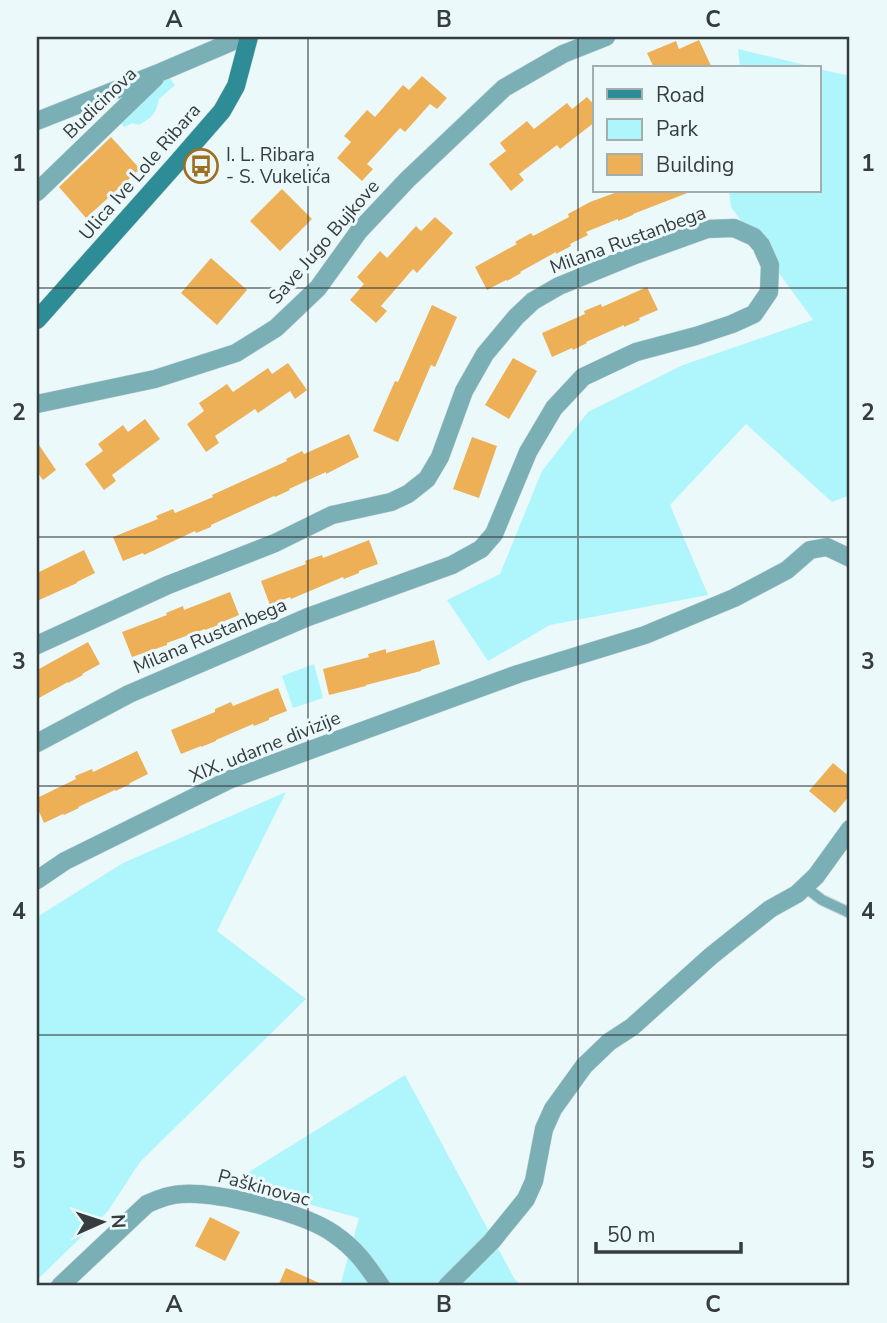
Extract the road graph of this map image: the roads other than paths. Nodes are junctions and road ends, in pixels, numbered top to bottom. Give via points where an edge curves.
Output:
1 (243, 37) edge
2 (249, 37) edge
3 (606, 37) edge
4 (161, 72) junction
5 (37, 121) edge
6 (37, 192) edge
7 (37, 320) edge
8 (37, 404) edge
9 (850, 558) edge
10 (37, 645) edge
11 (37, 743) edge
12 (850, 830) edge
13 (37, 880) edge
14 (805, 887) junction
15 (850, 913) edge
16 (60, 1286) edge
17 (381, 1286) edge
18 (447, 1286) edge

1 - 4 street
2 - 7 street, Ulica Ive Lole Ribara via 236,86 222,111
3 - 8 street, Save Jugo Bujkove via 563,54 504,88 359,231 318,288 256,341 236,353 155,379
4 - 5 street
4 - 6 street, Budicinova
9 - 13 street, XIX. udarne divizije via 827,547 810,550 787,570 645,635 518,674 231,779 65,861
10 - 11 street, Milana Rustanbega via 332,515 408,494 427,479 440,457 464,391 485,354 533,301 559,286 707,229 734,228 761,245 769,265 769,292 754,314 636,352 583,377 554,408 528,452 495,534 481,549 452,565 308,617 129,694
12 - 14 street
14 - 15 lane
14 - 18 street via 711,956 584,1066 552,1109 526,1199
16 - 17 street, Paškinovac via 147,1204 181,1194 228,1198 304,1219 333,1233 360,1255

